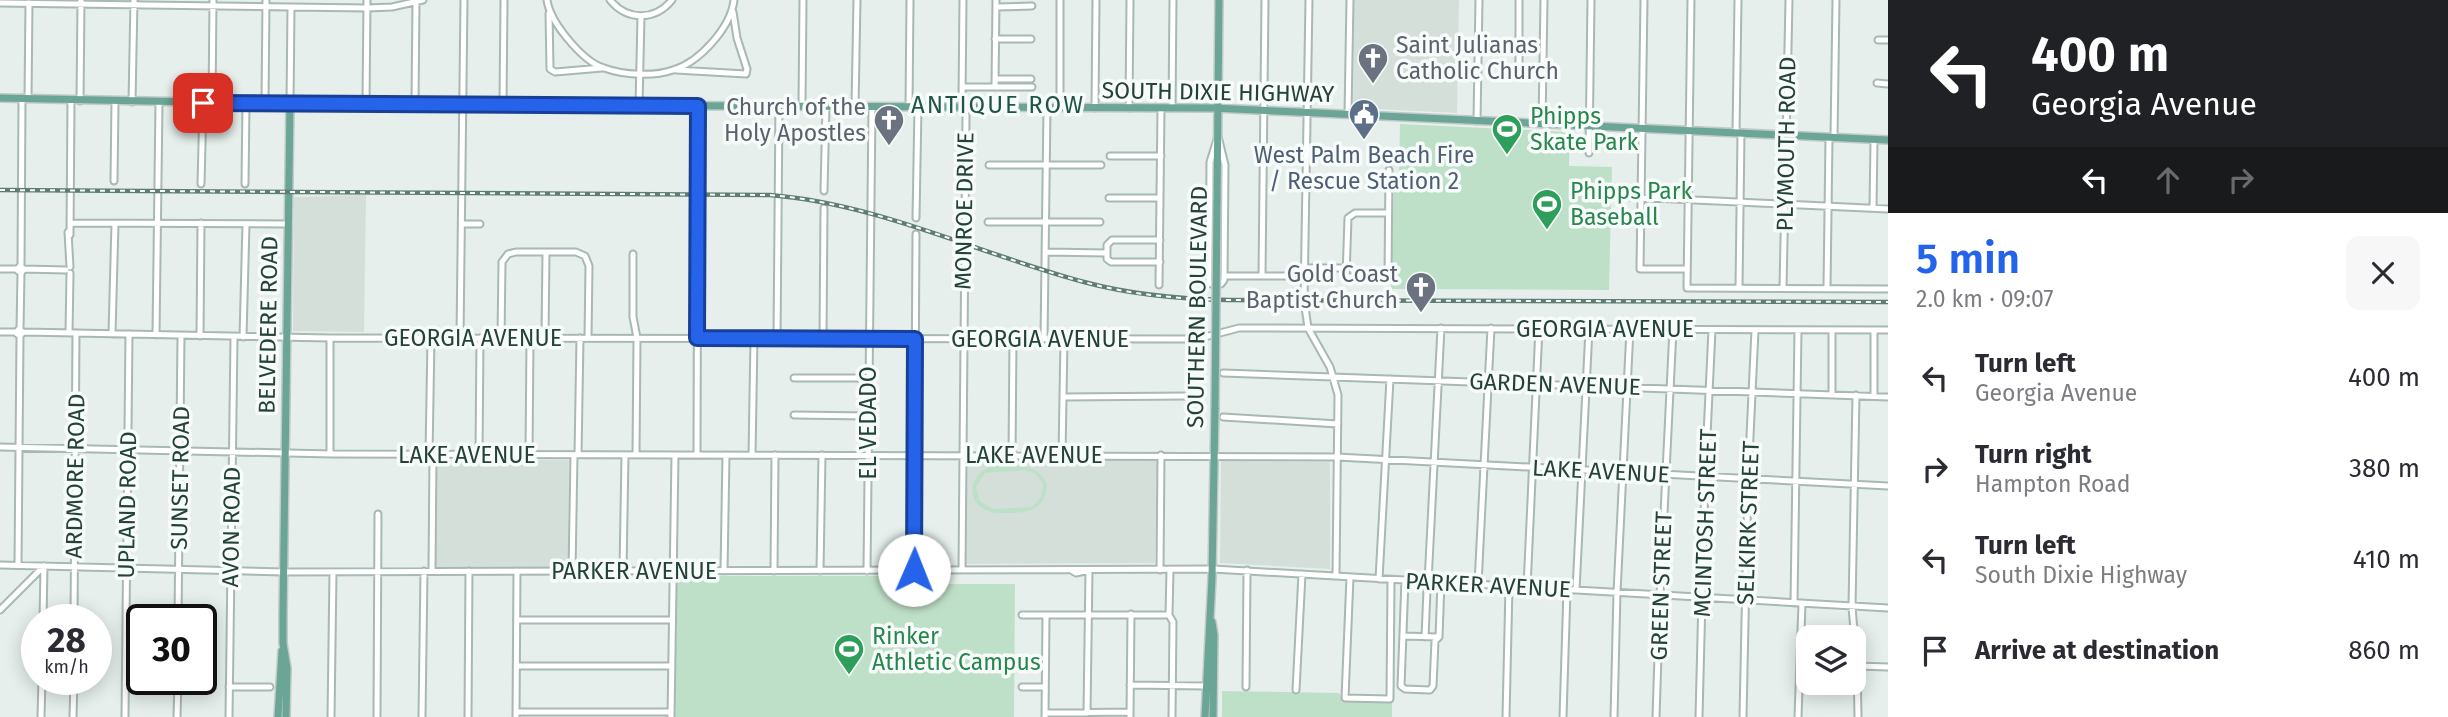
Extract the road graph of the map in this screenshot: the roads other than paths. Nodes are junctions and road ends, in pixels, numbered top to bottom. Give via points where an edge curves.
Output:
1 (316, 0) edge
2 (367, 0) edge
3 (464, 0) edge
4 (504, 0) edge
5 (547, 0) edge
6 (610, 0) edge
7 (672, 0) edge
8 (734, 0) edge
9 (803, 0) edge
10 (857, 0) edge
11 (910, 0) edge
12 (963, 0) edge
13 (1060, 0) edge
14 (1096, 0) edge
15 (1130, 0) edge
16 (1173, 0) edge
17 (1219, 0) edge
18 (1265, 0) edge
19 (1308, 0) edge
20 (1350, 0) edge
21 (1479, 0) edge
22 (1519, 0) edge
23 (1544, 0) edge
24 (1591, 0) edge
25 (1644, 0) edge
26 (1692, 0) edge
27 (1738, 0) edge
28 (1789, 0) edge
29 (1836, 0) edge
30 (419, 1) edge
31 (29, 2) edge
32 (81, 2) edge
33 (0, 3) edge
34 (134, 3) edge
35 (213, 3) edge
36 (266, 4) edge
37 (996, 4) edge
38 (1032, 6) dead end
39 (291, 8) junction
40 (316, 8) junction
41 (367, 8) junction
42 (549, 10) junction
43 (733, 12) junction
44 (641, 16) junction
45 (995, 39) junction
46 (1031, 39) dead end
47 (1878, 40) dead end
48 (1888, 40) edge
49 (1543, 67) junction
50 (603, 68) junction
51 (675, 70) junction
52 (640, 74) junction
53 (995, 79) junction
54 (1031, 79) dead end
55 (1877, 83) dead end
56 (1888, 84) edge
57 (995, 86) junction
58 (962, 87) junction
59 (1032, 87) dead end
60 (0, 98) edge
61 (25, 98) junction
62 (71, 101) junction
63 (80, 101) junction
64 (115, 101) junction
65 (132, 102) junction
66 (159, 102) junction
67 (203, 103) junction
68 (212, 103) junction
69 (246, 103) junction
70 (265, 104) junction
71 (290, 104) junction
72 (366, 104) junction
73 (415, 105) junction
74 (463, 105) junction
75 (503, 105) junction
76 (639, 106) junction
77 (698, 106) junction
78 (779, 106) junction
79 (802, 106) junction
80 (826, 107) junction
81 (855, 107) junction
82 (872, 107) junction
83 (913, 107) junction
84 (964, 107) junction
85 (1047, 107) junction
86 (1060, 107) junction
87 (1095, 108) junction
88 (1129, 108) junction
89 (1161, 108) junction
90 (1172, 108) junction
91 (1218, 108) junction
92 (1264, 110) junction
93 (1307, 112) junction
94 (1348, 114) junction
95 (1477, 121) junction
96 (1542, 124) junction
97 (1590, 126) junction
98 (1643, 128) junction
99 (1689, 131) junction
100 (1739, 133) junction
101 (1218, 136) junction
102 (1786, 136) junction
103 (1832, 138) junction
104 (1874, 140) junction
105 (1888, 140) edge
106 (1589, 153) dead end
107 (1110, 156) dead end
108 (1161, 156) junction
109 (989, 165) dead end
110 (1046, 165) junction
111 (1101, 165) dead end
112 (1389, 170) dead end
113 (114, 181) dead end
114 (201, 184) dead end
115 (245, 184) dead end
116 (824, 191) dead end
117 (1609, 196) dead end
118 (1641, 197) junction
119 (1109, 198) dead end
120 (1160, 198) junction
121 (1688, 199) junction
122 (1740, 202) junction
123 (1784, 204) junction
124 (1828, 206) junction
125 (824, 208) dead end
126 (1873, 208) junction
127 (1888, 209) edge
128 (1388, 213) junction
129 (916, 218) dead end
130 (988, 222) dead end
131 (1046, 222) junction
132 (1100, 222) dead end
133 (70, 223) junction
134 (113, 223) junction
135 (157, 223) junction
136 (201, 223) junction
137 (244, 223) junction
138 (288, 224) junction
139 (462, 224) junction
140 (480, 224) dead end
141 (916, 234) dead end
142 (1160, 240) junction
143 (546, 252) junction
144 (1045, 253) junction
145 (1107, 253) junction
146 (633, 254) dead end
147 (1160, 262) junction
148 (1305, 268) junction
149 (1346, 268) junction
150 (0, 269) edge
151 (21, 269) junction
152 (1687, 269) junction
153 (68, 270) junction
154 (1224, 276) junction
155 (1262, 276) junction
156 (1305, 276) junction
157 (1159, 285) dead end
158 (1739, 288) junction
159 (1783, 288) junction
160 (1826, 288) junction
161 (1888, 289) edge
162 (1308, 328) junction
163 (1441, 328) junction
164 (1491, 328) junction
165 (1539, 328) junction
166 (1589, 329) junction
167 (1630, 329) junction
168 (1673, 329) junction
169 (1712, 330) junction
170 (1755, 330) junction
171 (1798, 330) junction
172 (1832, 330) junction
173 (1874, 330) junction
174 (1888, 330) edge
175 (0, 331) edge
176 (20, 332) junction
177 (69, 333) junction
178 (76, 333) junction
179 (112, 334) junction
180 (129, 334) junction
181 (156, 335) junction
182 (181, 335) junction
183 (200, 336) junction
184 (234, 337) junction
185 (243, 337) junction
186 (287, 338) junction
187 (330, 338) junction
188 (431, 338) junction
189 (460, 338) junction
190 (480, 338) junction
191 (501, 338) junction
192 (530, 338) junction
193 (545, 338) junction
194 (580, 338) junction
195 (588, 338) junction
196 (637, 338) junction
197 (697, 338) junction
198 (754, 338) junction
199 (777, 339) junction
200 (823, 339) junction
201 (869, 339) junction
202 (915, 339) junction
203 (963, 339) junction
204 (1013, 339) junction
205 (1044, 339) junction
206 (1064, 339) junction
207 (1223, 373) dead end
208 (1334, 377) junction
209 (794, 378) dead end
210 (869, 378) junction
211 (1390, 379) junction
212 (1439, 381) junction
213 (1489, 382) junction
214 (1538, 383) junction
215 (1587, 385) junction
216 (1629, 387) junction
217 (1670, 388) junction
218 (1710, 389) junction
219 (1753, 391) junction
220 (1797, 393) junction
221 (1832, 394) junction
222 (1856, 395) junction
223 (1874, 396) junction
224 (1063, 397) junction
225 (1188, 397) dead end
226 (1888, 397) edge
227 (794, 415) dead end
228 (868, 416) junction
229 (1223, 417) dead end
230 (1338, 424) junction
231 (0, 447) edge
232 (19, 447) junction
233 (75, 449) junction
234 (128, 450) junction
235 (180, 451) junction
236 (232, 452) junction
237 (285, 453) junction
238 (330, 454) junction
239 (431, 455) junction
240 (479, 455) junction
241 (529, 455) junction
242 (576, 455) junction
243 (625, 455) junction
244 (635, 455) junction
245 (675, 455) junction
246 (697, 455) junction
247 (726, 455) junction
248 (752, 455) junction
249 (775, 455) junction
250 (822, 455) junction
251 (868, 455) junction
252 (914, 455) junction
253 (962, 455) junction
254 (1012, 455) junction
255 (1062, 455) junction
256 (1161, 455) junction
257 (1214, 455) junction
258 (1337, 457) junction
259 (1386, 459) junction
260 (1435, 462) junction
261 (1485, 464) junction
262 (1534, 467) junction
263 (1583, 470) junction
264 (1625, 472) junction
265 (1667, 474) junction
266 (1705, 477) junction
267 (1748, 479) junction
268 (1796, 481) junction
269 (1854, 485) junction
270 (1888, 486) edge
271 (379, 514) dead end
272 (0, 565) edge
273 (18, 565) junction
274 (44, 566) junction
275 (74, 566) junction
276 (127, 568) junction
277 (178, 569) junction
278 (1213, 569) junction
279 (231, 570) junction
280 (867, 570) junction
281 (914, 570) junction
282 (962, 570) junction
283 (1089, 570) junction
284 (1160, 570) junction
285 (1170, 570) junction
286 (1247, 570) junction
287 (424, 571) junction
288 (432, 571) junction
289 (469, 571) junction
290 (517, 571) junction
291 (572, 571) junction
292 (623, 571) junction
293 (672, 571) junction
294 (724, 571) junction
295 (774, 571) junction
296 (820, 571) junction
297 (284, 572) junction
298 (333, 572) junction
299 (378, 572) junction
300 (1302, 574) junction
301 (1336, 576) junction
302 (1350, 577) junction
303 (1379, 579) junction
304 (1391, 580) junction
305 (1405, 580) junction
306 (1429, 582) junction
307 (1441, 582) junction
308 (1478, 584) junction
309 (1509, 586) junction
310 (1527, 587) junction
311 (1427, 590) dead end
312 (1567, 590) junction
313 (1576, 590) junction
314 (1617, 592) junction
315 (1660, 595) junction
316 (1703, 598) junction
317 (1746, 600) junction
318 (1794, 603) junction
319 (1802, 603) junction
320 (43, 604) edge
321 (74, 604) edge
322 (178, 604) edge
323 (1852, 607) junction
324 (1888, 608) edge
325 (0, 610) edge
326 (1131, 614) junction
327 (1210, 614) junction
328 (1022, 615) dead end
329 (1046, 615) junction
330 (1088, 615) junction
331 (1169, 615) junction
332 (517, 620) junction
333 (671, 620) junction
334 (1854, 625) edge
335 (1403, 636) junction
336 (1424, 637) junction
337 (1439, 637) junction
338 (283, 643) junction
339 (517, 666) junction
340 (671, 666) junction
341 (1866, 666) edge
342 (1888, 667) edge
343 (1130, 685) junction
344 (1173, 685) junction
345 (1206, 686) junction
346 (229, 687) junction
347 (270, 687) dead end
348 (1022, 687) dead end
349 (1045, 687) junction
350 (1245, 687) dead end
351 (1296, 690) dead end
352 (42, 695) edge
353 (74, 695) edge
354 (178, 695) edge
355 (1858, 695) edge
356 (1213, 707) junction
357 (1087, 713) junction
358 (671, 714) edge
359 (516, 715) edge
360 (1045, 715) edge
361 (1130, 715) edge
362 (41, 717) edge
363 (73, 717) edge
364 (125, 717) edge
365 (177, 717) edge
366 (229, 717) edge
367 (278, 717) edge
368 (286, 717) edge
369 (331, 717) edge
370 (377, 717) edge
371 (422, 717) edge
372 (468, 717) edge
373 (1172, 717) edge
374 (1205, 717) edge
375 (1213, 717) edge
376 (1506, 717) edge
377 (1563, 717) edge
378 (1614, 717) edge
379 (1657, 717) edge
380 (1699, 717) edge
381 (1743, 717) edge
382 (1798, 717) edge
383 (1858, 717) edge

1 - 40 street
2 - 41 street
3 - 74 street
4 - 75 street
5 - 42 street
6 - 44 street via 621,11
7 - 44 street via 658,12
8 - 43 street
9 - 79 street
10 - 81 street
11 - 83 street
12 - 58 street, MONROE DRIVE
13 - 86 street
14 - 87 street
15 - 88 street
16 - 90 street
17 - 91 main road, SOUTHERN BOULEVARD
18 - 92 street
19 - 93 street
20 - 94 street
21 - 95 street
22 - 49 street via 1519,66 1530,75
23 - 49 street
24 - 97 street
25 - 98 street
26 - 99 street
27 - 100 street
28 - 102 street, PLYMOUTH ROAD
29 - 103 street
30 - 41 street
30 - 73 street
31 - 32 street
31 - 33 street
31 - 61 street
32 - 34 street
32 - 63 street
34 - 35 street
34 - 65 street
35 - 36 street
35 - 68 street
36 - 39 street
36 - 70 street
37 - 38 street
37 - 45 street
39 - 40 street
39 - 71 street, BELVEDERE ROAD
40 - 41 street
41 - 72 street
42 - 50 street via 570,43
42 - 50 street via 550,69
43 - 51 street via 712,43
43 - 51 street via 746,74
44 - 52 street
45 - 46 street
45 - 53 street
47 - 48 street
49 - 96 street
50 - 52 street
51 - 52 street
52 - 76 street
53 - 54 street
53 - 57 street
55 - 56 street
57 - 58 street
57 - 59 street
58 - 84 street, MONROE DRIVE
60 - 61 main road, SOUTH DIXIE HIGHWAY
61 - 62 main road, SOUTH DIXIE HIGHWAY
61 - 151 street
62 - 63 main road, SOUTH DIXIE HIGHWAY
62 - 133 street
63 - 64 main road, SOUTH DIXIE HIGHWAY
64 - 65 main road, SOUTH DIXIE HIGHWAY
64 - 113 street
65 - 66 main road, SOUTH DIXIE HIGHWAY
66 - 67 main road, SOUTH DIXIE HIGHWAY
66 - 135 street
67 - 68 main road, SOUTH DIXIE HIGHWAY
67 - 114 street
68 - 69 main road, SOUTH DIXIE HIGHWAY
69 - 70 main road, SOUTH DIXIE HIGHWAY
69 - 115 street
70 - 71 main road, SOUTH DIXIE HIGHWAY
71 - 72 main road, SOUTH DIXIE HIGHWAY
71 - 138 main road, BELVEDERE ROAD
72 - 73 main road, SOUTH DIXIE HIGHWAY
73 - 74 main road, SOUTH DIXIE HIGHWAY
74 - 75 main road, SOUTH DIXIE HIGHWAY
74 - 139 street
75 - 76 main road, SOUTH DIXIE HIGHWAY
76 - 77 main road, SOUTH DIXIE HIGHWAY
77 - 78 main road, SOUTH DIXIE HIGHWAY
77 - 197 street
78 - 79 main road, SOUTH DIXIE HIGHWAY
78 - 199 street
79 - 80 main road, SOUTH DIXIE HIGHWAY
80 - 81 main road, SOUTH DIXIE HIGHWAY
80 - 116 street
81 - 82 main road, SOUTH DIXIE HIGHWAY
82 - 83 main road, SOUTH DIXIE HIGHWAY
82 - 201 street, EL VEDADO
83 - 84 main road, SOUTH DIXIE HIGHWAY
83 - 129 street
84 - 85 main road, SOUTH DIXIE HIGHWAY
84 - 203 street, MONROE DRIVE
85 - 86 main road, SOUTH DIXIE HIGHWAY
85 - 110 street
86 - 87 main road, SOUTH DIXIE HIGHWAY
87 - 88 main road, SOUTH DIXIE HIGHWAY
88 - 89 main road, SOUTH DIXIE HIGHWAY
89 - 90 main road, SOUTH DIXIE HIGHWAY
89 - 108 street
90 - 91 main road, SOUTH DIXIE HIGHWAY
91 - 92 main road, SOUTH DIXIE HIGHWAY
91 - 101 main road, SOUTHERN BOULEVARD
92 - 93 main road, SOUTH DIXIE HIGHWAY
92 - 155 street
93 - 94 main road, SOUTH DIXIE HIGHWAY
93 - 148 street
94 - 95 main road, SOUTH DIXIE HIGHWAY
95 - 96 main road, SOUTH DIXIE HIGHWAY
96 - 97 main road, SOUTH DIXIE HIGHWAY
97 - 98 main road, SOUTH DIXIE HIGHWAY
97 - 106 street
98 - 99 main road, SOUTH DIXIE HIGHWAY
98 - 118 street
99 - 100 main road, SOUTH DIXIE HIGHWAY
99 - 121 street
100 - 102 main road, SOUTH DIXIE HIGHWAY
100 - 122 street
101 - 154 street via 1225,165
101 - 154 street via 1210,162 1210,283 1221,284
101 - 257 main road, SOUTHERN BOULEVARD, bridge
102 - 103 main road, SOUTH DIXIE HIGHWAY
102 - 123 street, PLYMOUTH ROAD
103 - 104 main road, SOUTH DIXIE HIGHWAY
103 - 124 street
104 - 105 main road, SOUTH DIXIE HIGHWAY
104 - 126 street
107 - 108 street
108 - 120 street
109 - 110 street
110 - 111 street
110 - 131 street
112 - 128 street
117 - 118 street
118 - 121 street
118 - 152 street via 1640,268
119 - 120 street
120 - 142 street
121 - 122 street
121 - 152 street
122 - 123 street
122 - 158 street
123 - 124 street
123 - 159 street, PLYMOUTH ROAD
124 - 126 street
124 - 160 street
125 - 200 street
126 - 127 street
128 - 149 street via 1355,213 1348,218
128 - 149 street via 1388,277 1346,277
130 - 131 street
131 - 132 street
131 - 144 street
133 - 134 street
133 - 153 street
134 - 135 street
134 - 179 street
135 - 136 street
135 - 181 street
136 - 137 street
136 - 183 street
137 - 138 street
137 - 185 street
138 - 186 main road, BELVEDERE ROAD
139 - 140 street
139 - 189 street
141 - 202 street
142 - 145 street via 1112,240 1107,243
142 - 147 street
143 - 191 street via 506,256
143 - 193 street
143 - 195 street via 579,252 587,258
144 - 145 street
144 - 205 street
145 - 147 street via 1111,262
146 - 196 street
147 - 157 street
148 - 149 street
148 - 156 street
150 - 151 street
151 - 153 street
151 - 176 street
152 - 158 street via 1687,288
153 - 177 street
154 - 155 street
155 - 156 street
156 - 162 street
158 - 159 street
159 - 160 street
160 - 161 street
162 - 163 street, GEORGIA AVENUE
162 - 206 street, GEORGIA AVENUE via 1239,328 1197,339
162 - 208 street
163 - 164 street, GEORGIA AVENUE
163 - 212 street
164 - 165 street, GEORGIA AVENUE
164 - 213 street
165 - 166 street, GEORGIA AVENUE
165 - 214 street
166 - 167 street, GEORGIA AVENUE
166 - 215 street
167 - 168 street, GEORGIA AVENUE
167 - 216 street
168 - 169 street, GEORGIA AVENUE
168 - 217 street, GREEN STREET
169 - 170 street, GEORGIA AVENUE
169 - 218 street, MCINTOSH STREET
170 - 171 street, GEORGIA AVENUE
170 - 219 street, SELKIRK STREET
171 - 172 street, GEORGIA AVENUE
171 - 220 street
172 - 173 street, GEORGIA AVENUE
172 - 221 street
173 - 174 street, GEORGIA AVENUE
173 - 223 street
175 - 176 street, GEORGIA AVENUE
176 - 177 street, GEORGIA AVENUE
176 - 232 street
177 - 178 street, GEORGIA AVENUE
178 - 179 street, GEORGIA AVENUE
178 - 233 street, ARDMORE ROAD
179 - 180 street, GEORGIA AVENUE
180 - 181 street, GEORGIA AVENUE
180 - 234 street, UPLAND ROAD
181 - 182 street, GEORGIA AVENUE
182 - 183 street, GEORGIA AVENUE
182 - 235 street, SUNSET ROAD
183 - 184 street, GEORGIA AVENUE
184 - 185 street, GEORGIA AVENUE
184 - 236 street, AVON ROAD
185 - 186 street, GEORGIA AVENUE
186 - 187 street, GEORGIA AVENUE
186 - 237 main road, BELVEDERE ROAD
187 - 188 street, GEORGIA AVENUE
187 - 238 street
188 - 189 street, GEORGIA AVENUE
188 - 239 street
189 - 190 street, GEORGIA AVENUE
190 - 191 street, GEORGIA AVENUE
190 - 240 street
191 - 192 street, GEORGIA AVENUE
192 - 193 street, GEORGIA AVENUE
192 - 241 street
193 - 194 street, GEORGIA AVENUE
194 - 195 street, GEORGIA AVENUE
194 - 242 street
195 - 196 street, GEORGIA AVENUE
196 - 197 street, GEORGIA AVENUE
196 - 244 street
197 - 198 street, GEORGIA AVENUE
197 - 246 street
198 - 199 street, GEORGIA AVENUE
198 - 248 street
199 - 200 street, GEORGIA AVENUE
200 - 201 street, GEORGIA AVENUE
201 - 202 street, GEORGIA AVENUE
201 - 210 street, EL VEDADO
202 - 203 street, GEORGIA AVENUE
202 - 252 street
203 - 204 street, GEORGIA AVENUE
203 - 253 street, MONROE DRIVE
204 - 205 street, GEORGIA AVENUE
204 - 254 street
205 - 206 street, GEORGIA AVENUE
206 - 224 street
207 - 208 street, GARDEN AVENUE
208 - 211 street, GARDEN AVENUE
208 - 230 street
209 - 210 street
210 - 228 street, EL VEDADO
211 - 212 street, GARDEN AVENUE
211 - 259 street
212 - 213 street, GARDEN AVENUE
212 - 260 street
213 - 214 street, GARDEN AVENUE
213 - 261 street
214 - 215 street, GARDEN AVENUE
214 - 262 street
215 - 216 street, GARDEN AVENUE
215 - 263 street
216 - 217 street, GARDEN AVENUE
216 - 264 street
217 - 218 street, GARDEN AVENUE
217 - 265 street, GREEN STREET
218 - 219 street, GARDEN AVENUE
218 - 266 street, MCINTOSH STREET
219 - 220 street, GARDEN AVENUE
219 - 267 street, SELKIRK STREET
220 - 221 street, GARDEN AVENUE
220 - 268 street
221 - 222 street, GARDEN AVENUE
222 - 223 street, GARDEN AVENUE
222 - 269 street
223 - 226 street, GARDEN AVENUE
224 - 225 street
224 - 255 street
227 - 228 street
228 - 251 street, EL VEDADO
229 - 230 street
230 - 258 street
231 - 232 street, LAKE AVENUE
232 - 233 street, LAKE AVENUE
232 - 273 street
233 - 234 street, LAKE AVENUE
233 - 275 street, ARDMORE ROAD
234 - 235 street, LAKE AVENUE
234 - 276 street, UPLAND ROAD
235 - 236 street, LAKE AVENUE
235 - 277 street, SUNSET ROAD
236 - 237 street, LAKE AVENUE
236 - 279 street, AVON ROAD
237 - 238 street, LAKE AVENUE
237 - 297 main road, BELVEDERE ROAD
238 - 239 street, LAKE AVENUE
239 - 240 street, LAKE AVENUE
239 - 288 street
240 - 241 street, LAKE AVENUE
241 - 242 street, LAKE AVENUE
242 - 243 street, LAKE AVENUE
242 - 291 street
243 - 244 street, LAKE AVENUE
243 - 292 street
244 - 245 street, LAKE AVENUE
245 - 246 street, LAKE AVENUE
245 - 293 street
246 - 247 street, LAKE AVENUE
247 - 248 street, LAKE AVENUE
247 - 294 street
248 - 249 street, LAKE AVENUE
249 - 250 street, LAKE AVENUE
249 - 295 street
250 - 251 street, LAKE AVENUE
250 - 296 street
251 - 252 street, LAKE AVENUE
251 - 280 street, EL VEDADO
252 - 253 street, LAKE AVENUE
252 - 281 street
253 - 254 street, LAKE AVENUE
253 - 282 street, MONROE DRIVE
254 - 255 street, LAKE AVENUE
255 - 256 street, LAKE AVENUE
256 - 257 street, LAKE AVENUE
256 - 284 street
257 - 258 street, LAKE AVENUE
257 - 278 main road, SOUTHERN BOULEVARD
258 - 259 street, LAKE AVENUE
258 - 301 street
259 - 260 street, LAKE AVENUE
259 - 303 street
260 - 261 street, LAKE AVENUE
260 - 306 street
261 - 262 street, LAKE AVENUE
261 - 308 street
262 - 263 street, LAKE AVENUE
262 - 310 street
263 - 264 street, LAKE AVENUE
263 - 313 street
264 - 265 street, LAKE AVENUE
264 - 314 street
265 - 266 street, LAKE AVENUE
265 - 315 street, GREEN STREET
266 - 267 street, LAKE AVENUE
266 - 316 street, MCINTOSH STREET
267 - 268 street, LAKE AVENUE
267 - 317 street, SELKIRK STREET
268 - 269 street, LAKE AVENUE
268 - 318 street
269 - 270 street, LAKE AVENUE
269 - 323 street
271 - 299 street
272 - 273 street, PARKER AVENUE
273 - 274 street, PARKER AVENUE
274 - 275 street, PARKER AVENUE
274 - 320 street
274 - 325 street
275 - 276 street, PARKER AVENUE
275 - 321 street, ARDMORE ROAD
276 - 277 street, PARKER AVENUE
276 - 364 street, UPLAND ROAD
277 - 279 street, PARKER AVENUE via 186,573
277 - 322 street, SUNSET ROAD
278 - 285 street, PARKER AVENUE
278 - 286 street, PARKER AVENUE
278 - 327 main road, SOUTHERN BOULEVARD
279 - 297 street, PARKER AVENUE
279 - 346 street, AVON ROAD
280 - 281 street, PARKER AVENUE
280 - 296 street, PARKER AVENUE
281 - 282 street, PARKER AVENUE
282 - 283 street, PARKER AVENUE
283 - 284 street, PARKER AVENUE
283 - 330 street
284 - 285 street, PARKER AVENUE
285 - 331 street
286 - 300 street, PARKER AVENUE
286 - 350 street
287 - 288 street, PARKER AVENUE
287 - 299 street, PARKER AVENUE
287 - 371 street
288 - 289 street, PARKER AVENUE
289 - 290 street, PARKER AVENUE
289 - 372 street
290 - 291 street, PARKER AVENUE
290 - 332 street
291 - 292 street, PARKER AVENUE
292 - 293 street, PARKER AVENUE
293 - 294 street, PARKER AVENUE
293 - 333 street
294 - 295 street, PARKER AVENUE
295 - 296 street, PARKER AVENUE
297 - 298 street, PARKER AVENUE
297 - 338 main road, BELVEDERE ROAD
298 - 299 street, PARKER AVENUE
298 - 369 street
299 - 370 street
300 - 301 street, PARKER AVENUE
300 - 351 street
301 - 302 street, PARKER AVENUE
302 - 303 street, PARKER AVENUE
302 - 304 street via 1345,698 1390,699
303 - 304 street, PARKER AVENUE
304 - 305 street, PARKER AVENUE
305 - 306 street, PARKER AVENUE
305 - 335 street
306 - 307 street, PARKER AVENUE
307 - 308 street, PARKER AVENUE
307 - 337 street
308 - 309 street, PARKER AVENUE
309 - 310 street, PARKER AVENUE
309 - 376 street
310 - 312 street, PARKER AVENUE
311 - 336 street
312 - 313 street, PARKER AVENUE
312 - 377 street
313 - 314 street, PARKER AVENUE
314 - 315 street, PARKER AVENUE
314 - 378 street
315 - 316 street, PARKER AVENUE
315 - 379 street, GREEN STREET
316 - 317 street, PARKER AVENUE
316 - 380 street, MCINTOSH STREET
317 - 318 street, PARKER AVENUE
317 - 381 street, SELKIRK STREET
318 - 319 street, PARKER AVENUE
319 - 323 street, PARKER AVENUE
319 - 382 street
323 - 324 street, PARKER AVENUE
323 - 334 street
326 - 330 street
326 - 331 street
326 - 343 street
327 - 345 main road, SOUTHERN BOULEVARD
327 - 356 main road, SOUTHERN BOULEVARD
328 - 329 street
329 - 330 street
329 - 349 street
330 - 357 street
331 - 344 street via 1173,622
332 - 333 street
332 - 339 street
333 - 340 street
335 - 336 street
335 - 337 street via 1401,686 1430,690
336 - 337 street
338 - 367 main road, BELVEDERE ROAD
338 - 368 main road, BELVEDERE ROAD
339 - 340 street
339 - 359 street
340 - 358 street
341 - 342 street
343 - 344 street
343 - 361 street
344 - 345 street
344 - 373 street
345 - 356 main road
345 - 374 main road, SOUTHERN BOULEVARD
346 - 347 street
346 - 366 street, AVON ROAD
348 - 349 street
349 - 360 street
352 - 362 street
353 - 363 street
354 - 365 street
355 - 383 street
356 - 375 main road, SOUTHERN BOULEVARD
357 - 360 street
357 - 361 street
358 - 359 street

